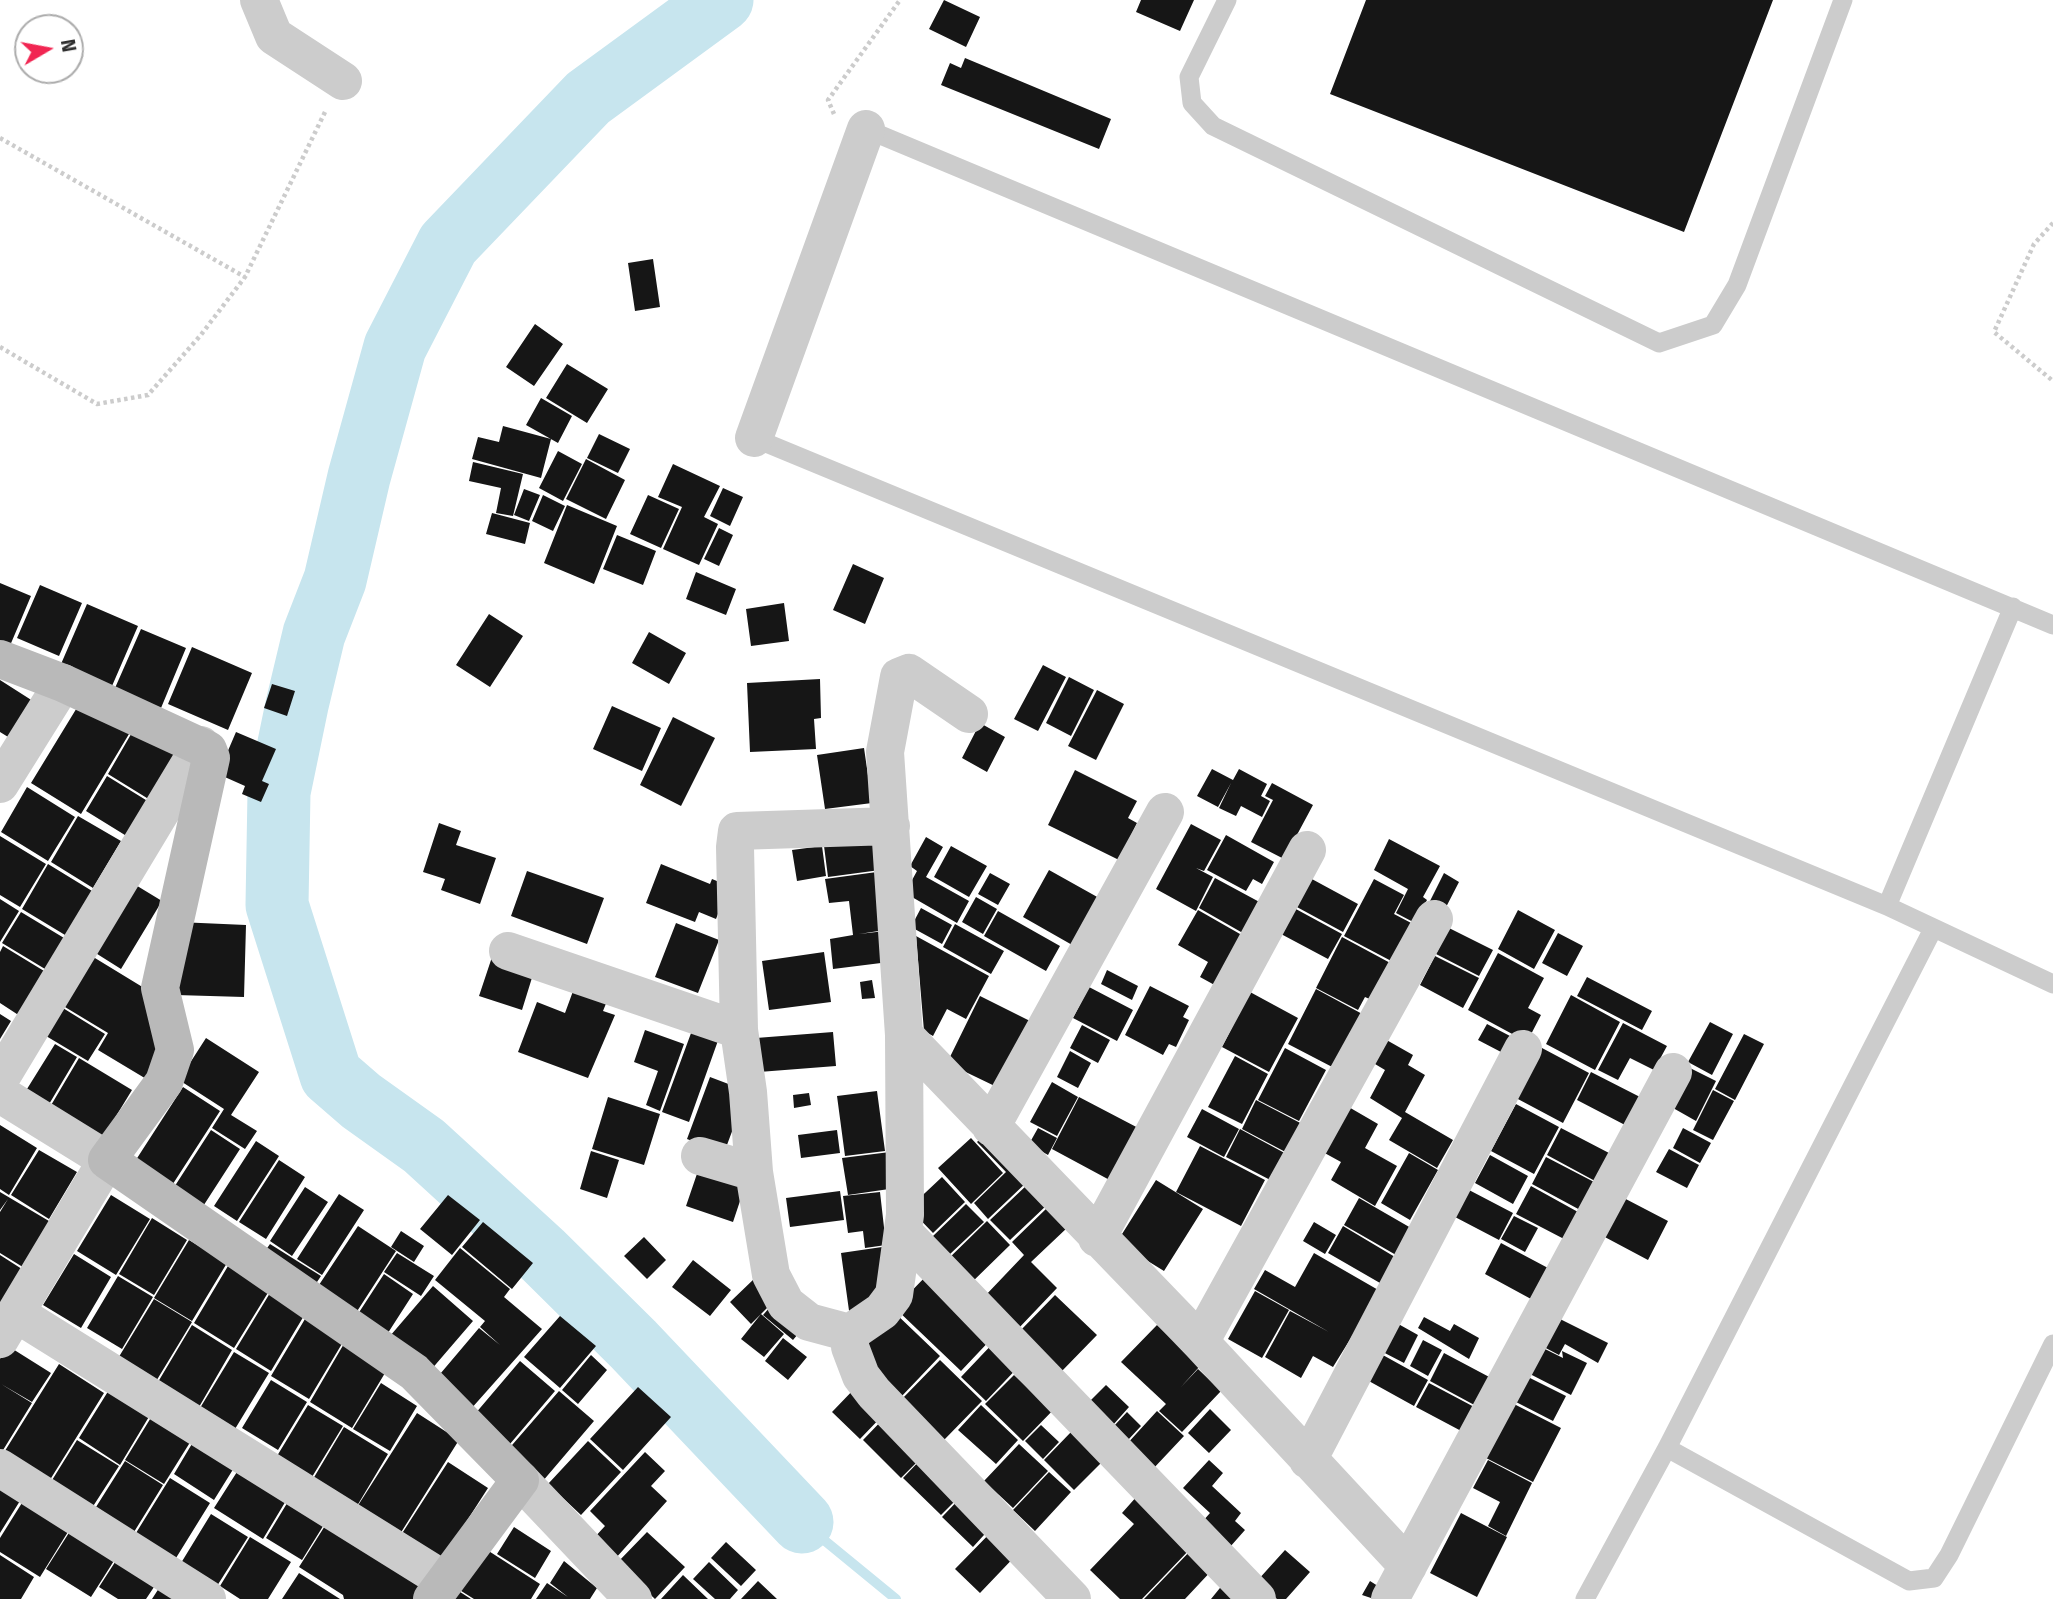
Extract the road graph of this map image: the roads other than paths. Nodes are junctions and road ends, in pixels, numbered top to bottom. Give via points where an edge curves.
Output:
1 (259, 0) edge
2 (1227, 0) edge
3 (1843, 0) edge
4 (343, 81) road end
5 (866, 129) joint
6 (754, 439) joint
7 (2013, 607) junction
8 (2053, 625) edge
9 (0, 659) edge
10 (63, 683) junction
11 (969, 714) dead end
12 (201, 744) junction
13 (0, 784) edge
14 (1165, 812) dead end
15 (891, 826) junction
16 (1307, 850) dead end
17 (1887, 906) junction
18 (1433, 919) dead end
19 (1933, 929) junction
20 (508, 951) dead end
21 (2053, 984) edge
22 (739, 1030) junction
23 (904, 1035) junction
24 (1524, 1049) dead end
25 (1673, 1072) dead end
26 (0, 1079) edge
27 (0, 1094) edge
28 (991, 1127) junction
29 (701, 1156) dead end
30 (107, 1160) junction
31 (754, 1172) junction
32 (903, 1233) junction
33 (1097, 1238) junction
34 (9, 1326) edge
35 (850, 1333) junction
36 (1200, 1342) junction
37 (2053, 1345) edge
38 (1667, 1448) junction
39 (1308, 1460) junction
40 (0, 1468) edge
41 (520, 1480) junction
42 (1399, 1583) edge
43 (438, 1590) edge
44 (628, 1597) edge
45 (207, 1599) edge
46 (1072, 1599) edge
47 (1257, 1599) edge
48 (1585, 1599) edge

1 - 4 street via 274,36
2 - 3 lane via 1189,77 1192,103 1213,126 1658,344 1713,325 1737,285
5 - 6 street
5 - 7 lane
6 - 17 lane
7 - 8 lane
7 - 17 lane
9 - 10 street
10 - 12 street
10 - 13 street
11 - 15 street via 909,673 899,677 885,752
12 - 26 street
12 - 30 street via 211,758 160,988 175,1050 164,1082
14 - 28 street
15 - 22 street via 737,831
15 - 23 street
16 - 33 street
17 - 19 lane
18 - 36 street
19 - 21 lane
19 - 38 lane
20 - 22 street
22 - 31 street
23 - 28 street
23 - 32 street
24 - 39 street
25 - 42 street
27 - 30 street
28 - 33 street
29 - 31 street
30 - 34 street
30 - 41 street via 414,1371
31 - 35 street via 775,1286 786,1304 809,1322
32 - 35 street via 894,1295 881,1311
32 - 47 street
33 - 36 street
34 - 43 street
35 - 46 street via 850,1348 861,1376 874,1393
36 - 39 street
37 - 38 lane via 1934,1578 1909,1581
38 - 48 lane
39 - 42 street
40 - 45 street
41 - 43 street
41 - 44 street

